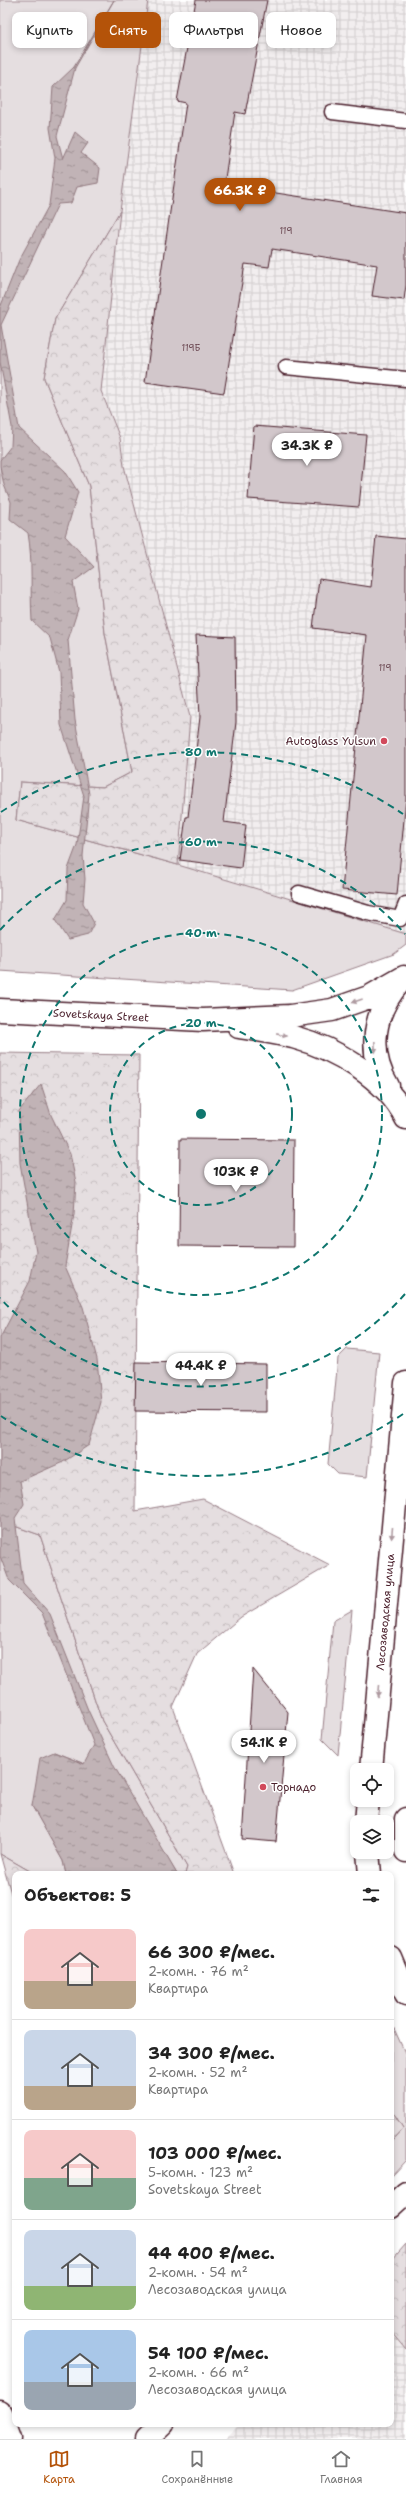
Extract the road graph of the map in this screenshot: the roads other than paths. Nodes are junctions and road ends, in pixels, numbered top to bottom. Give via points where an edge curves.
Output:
1 (332, 112) dead end
2 (406, 121) edge
3 (286, 367) dead end
4 (406, 379) edge
5 (299, 893) dead end
6 (406, 904) edge
7 (405, 976) edge
8 (0, 1010) edge
9 (203, 1020) junction
10 (403, 1110) edge
11 (406, 1383) edge
12 (372, 1763) edge
13 (406, 1819) edge
14 (406, 1851) edge
15 (369, 1859) edge
16 (370, 1871) edge
17 (394, 1965) edge
18 (406, 1994) edge
19 (406, 2193) edge
20 (394, 2204) edge
21 (0, 2412) edge
22 (160, 2427) edge
23 (10, 2439) edge
24 (147, 2439) edge

1 - 2 lane
3 - 4 lane
5 - 6 lane via 368,913 400,919
7 -> 9 main road, Sovetskaya Street via 369,997 332,1010 290,1016
7 -> 10 main road via 390,993 379,1014 375,1037 375,1054 380,1072
8 - 9 main road, Sovetskaya Street
9 -> 10 main road, Sovetskaya Street via 295,1038 339,1056 367,1072
11 -> 12 main road, Лесозаводская улица
13 - 14 main road
15 - 16 main road
17 - 18 main road
19 - 20 main road
21 - 23 main road
22 - 24 main road

